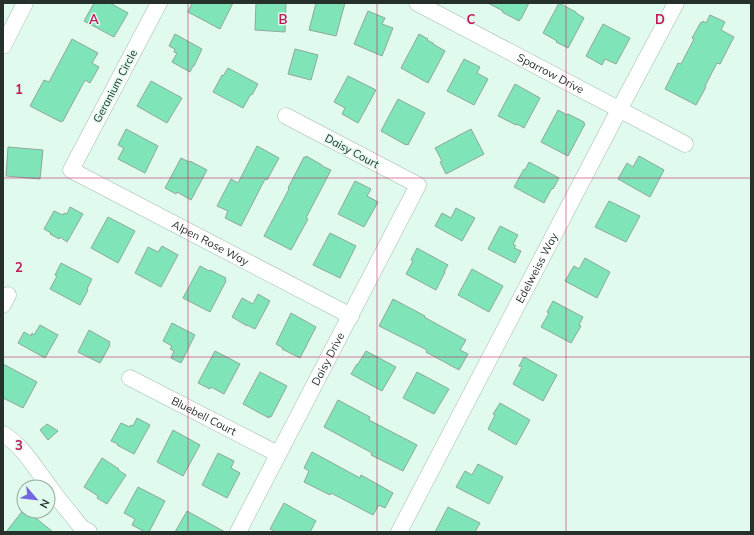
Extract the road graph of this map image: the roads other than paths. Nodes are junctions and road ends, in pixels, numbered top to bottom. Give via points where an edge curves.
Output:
1 (25, 3) edge
2 (159, 3) edge
3 (417, 3) edge
4 (676, 3) edge
5 (3, 46) edge
6 (619, 110) junction
7 (286, 116) dead end
8 (685, 144) dead end
9 (71, 170) joint
10 (418, 185) joint
11 (351, 316) junction
12 (130, 378) dead end
13 (3, 434) edge
14 (278, 454) junction
15 (89, 532) edge
16 (238, 532) edge
17 (399, 532) edge

1 - 5 street
2 - 9 street, Geranium Circle
3 - 6 street, Sparrow Drive
4 - 6 street, Edelweiss Way
6 - 8 street, Sparrow Drive
6 - 17 street, Edelweiss Way
7 - 10 street, Daisy Court
9 - 11 street, Alpen Rose Way
10 - 11 street, Daisy Drive
11 - 14 street, Daisy Drive
12 - 14 street, Bluebell Court
13 - 15 street via 11,438 32,461 82,528
14 - 16 street, Daisy Drive

